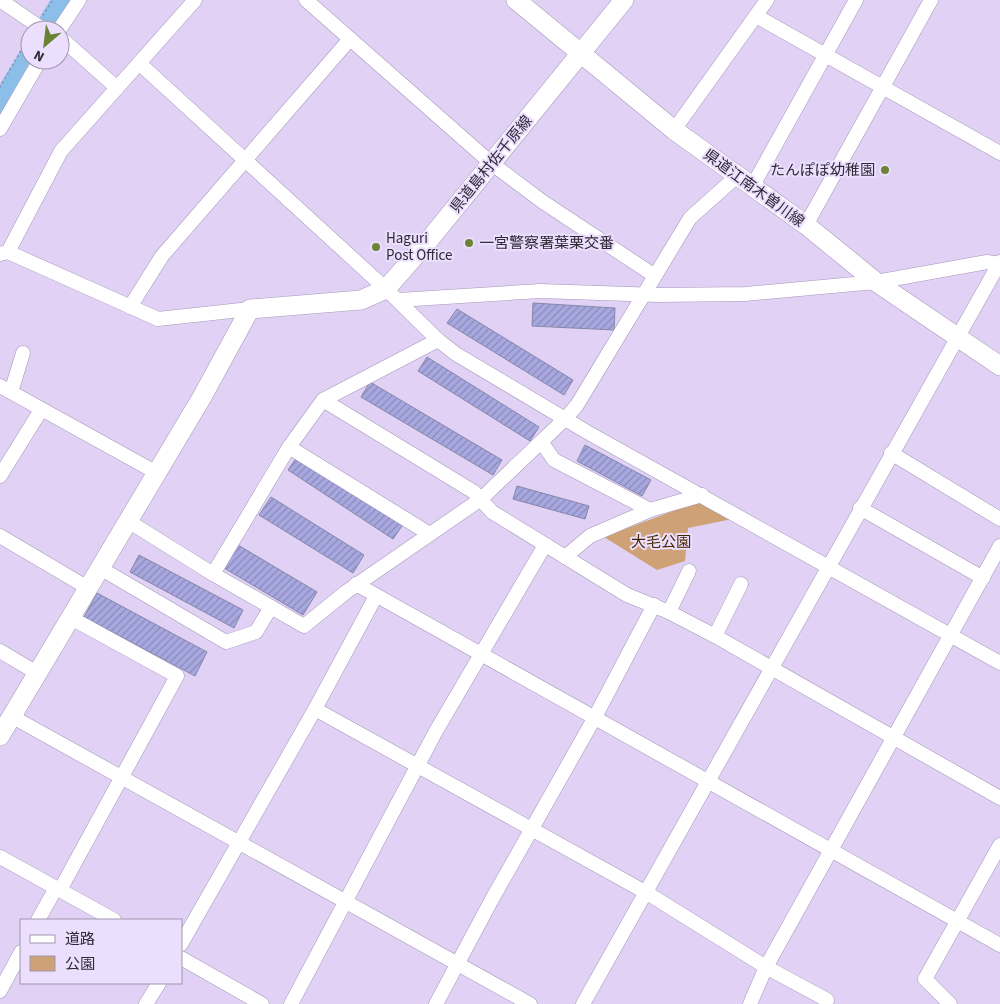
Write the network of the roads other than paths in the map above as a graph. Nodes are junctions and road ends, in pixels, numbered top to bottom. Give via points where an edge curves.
1 (0, 0) edge
2 (79, 0) edge
3 (195, 0) edge
4 (516, 0) edge
5 (624, 0) edge
6 (767, 0) edge
7 (856, 0) edge
8 (931, 0) edge
9 (308, 1) edge
10 (756, 16) junction
11 (25, 20) edge
12 (66, 20) edge
13 (350, 39) junction
14 (70, 46) edge
15 (580, 54) junction
16 (825, 54) junction
17 (139, 63) junction
18 (34, 70) edge
19 (882, 86) junction
20 (117, 88) junction
21 (0, 129) edge
22 (674, 130) junction
23 (1000, 153) edge
24 (246, 159) junction
25 (491, 163) junction
26 (745, 181) junction
27 (806, 225) junction
28 (4, 253) edge
29 (1000, 263) edge
30 (655, 276) junction
31 (876, 282) junction
32 (392, 294) junction
33 (643, 294) junction
34 (130, 307) junction
35 (250, 309) junction
36 (959, 336) junction
37 (438, 340) junction
38 (23, 353) dead end
39 (1000, 366) edge
40 (6, 389) edge
41 (324, 400) junction
42 (41, 410) junction
43 (566, 418) junction
44 (542, 443) junction
45 (289, 447) junction
46 (891, 453) junction
47 (157, 472) junction
48 (0, 476) edge
49 (702, 496) junction
50 (481, 499) junction
51 (860, 508) junction
52 (650, 510) junction
53 (1000, 519) edge
54 (128, 520) junction
55 (428, 533) junction
56 (0, 536) edge
57 (545, 545) junction
58 (1000, 546) edge
59 (565, 557) junction
60 (828, 566) junction
61 (100, 568) junction
62 (689, 571) dead end
63 (214, 574) junction
64 (983, 578) junction
65 (356, 584) junction
66 (741, 584) dead end
67 (88, 588) junction
68 (376, 596) junction
69 (654, 605) junction
70 (271, 607) junction
71 (668, 612) junction
72 (71, 618) junction
73 (951, 635) junction
74 (714, 636) junction
75 (0, 651) edge
76 (482, 654) junction
77 (1000, 663) edge
78 (771, 669) junction
79 (37, 673) junction
80 (315, 710) junction
81 (11, 716) junction
82 (595, 717) junction
83 (0, 736) edge
84 (894, 736) junction
85 (417, 767) junction
86 (122, 777) junction
87 (709, 782) junction
88 (1000, 798) edge
89 (532, 829) junction
90 (239, 841) junction
91 (1000, 845) edge
92 (832, 849) junction
93 (0, 857) edge
94 (58, 889) junction
95 (647, 893) junction
96 (346, 901) junction
97 (39, 919) edge
98 (112, 919) edge
99 (957, 922) junction
100 (182, 942) edge
101 (1000, 945) edge
102 (20, 954) edge
103 (182, 959) edge
104 (458, 964) junction
105 (766, 967) junction
106 (158, 984) edge
107 (0, 991) edge
108 (827, 1000) dead end
109 (146, 1004) edge
110 (262, 1004) edge
111 (291, 1004) edge
112 (436, 1004) edge
113 (530, 1004) edge
114 (583, 1004) edge
115 (750, 1004) edge
116 (950, 1004) edge

1 - 11 street
2 - 12 street
3 - 17 street
4 - 15 main road, 県道江南木曽川線
5 - 15 main road, 県道島村佐千原線
6 - 10 street
7 - 16 street
8 - 19 street
9 - 13 street
10 - 16 street
10 - 22 street
13 - 24 street
13 - 25 street
14 - 20 street
15 - 22 main road, 県道江南木曽川線
15 - 25 main road, 県道島村佐千原線
16 - 19 street
16 - 26 street
17 - 20 street
17 - 24 street
18 - 21 street
19 - 23 street
19 - 27 street
20 - 28 street via 61,150
22 - 26 main road, 県道江南木曽川線
24 - 32 street
24 - 34 street via 162,256
25 - 30 street via 543,202
25 - 32 main road, 県道島村佐千原線 via 417,255
26 - 27 main road, 県道江南木曽川線
26 - 30 street via 690,218
27 - 31 main road, 県道江南木曽川線
28 - 34 street
29 - 31 street via 987,262
29 - 36 street
30 - 33 street
31 - 33 street via 746,294
31 - 36 main road, 県道江南木曽川線
32 - 33 street via 540,291
32 - 35 main road, 県道島村佐千原線 via 361,300
32 - 37 street
33 - 43 street
34 - 35 street via 158,319
35 - 47 main road
36 - 39 main road, 県道江南木曽川線
36 - 46 street
37 - 41 street
37 - 43 street via 456,354
38 - 40 street
40 - 42 street
41 - 45 street
41 - 50 street
42 - 47 street
42 - 48 street
43 - 44 street
43 - 49 street
44 - 50 street
44 - 52 street via 554,460
45 - 55 street
45 - 63 street
46 - 51 street
46 - 53 street
47 - 54 main road
49 - 52 street
49 - 60 street
50 - 55 street
50 - 57 street via 492,512
51 - 60 street
51 - 64 street
52 - 59 street via 590,536
54 - 61 main road
54 - 63 street
55 - 65 street
56 - 67 street
57 - 59 street
57 - 76 street
58 - 64 street
59 - 69 street via 626,595
60 - 73 street
60 - 78 street
61 - 67 main road
61 - 70 street via 226,642 256,632
62 - 71 street
63 - 70 street
64 - 73 street
65 - 68 street
65 - 70 street via 304,626
66 - 74 street
67 - 72 main road
68 - 76 street
68 - 80 street
69 - 71 street
69 - 82 street
71 - 74 street
72 - 79 main road
72 - 86 street via 177,676
73 - 77 street
73 - 84 street
74 - 78 street
75 - 79 street
76 - 82 street
76 - 85 street
78 - 84 street
78 - 87 street
79 - 81 main road
80 - 85 street
80 - 90 street
81 - 83 main road
81 - 86 street
82 - 87 street
82 - 89 street
84 - 88 street
84 - 92 street
85 - 89 street
85 - 96 street
86 - 90 street
86 - 94 street
87 - 92 street
87 - 95 street
89 - 95 street
89 - 104 street
90 - 96 street
90 - 100 street
91 - 99 street
92 - 99 street
92 - 105 street
93 - 94 street
94 - 97 street
94 - 98 street
95 - 105 street
95 - 114 street
96 - 104 street
96 - 111 street
99 - 101 street
99 - 116 street via 925,979
102 - 107 street
103 - 110 street
104 - 112 street
104 - 113 street
105 - 108 street
105 - 115 street
106 - 109 street

